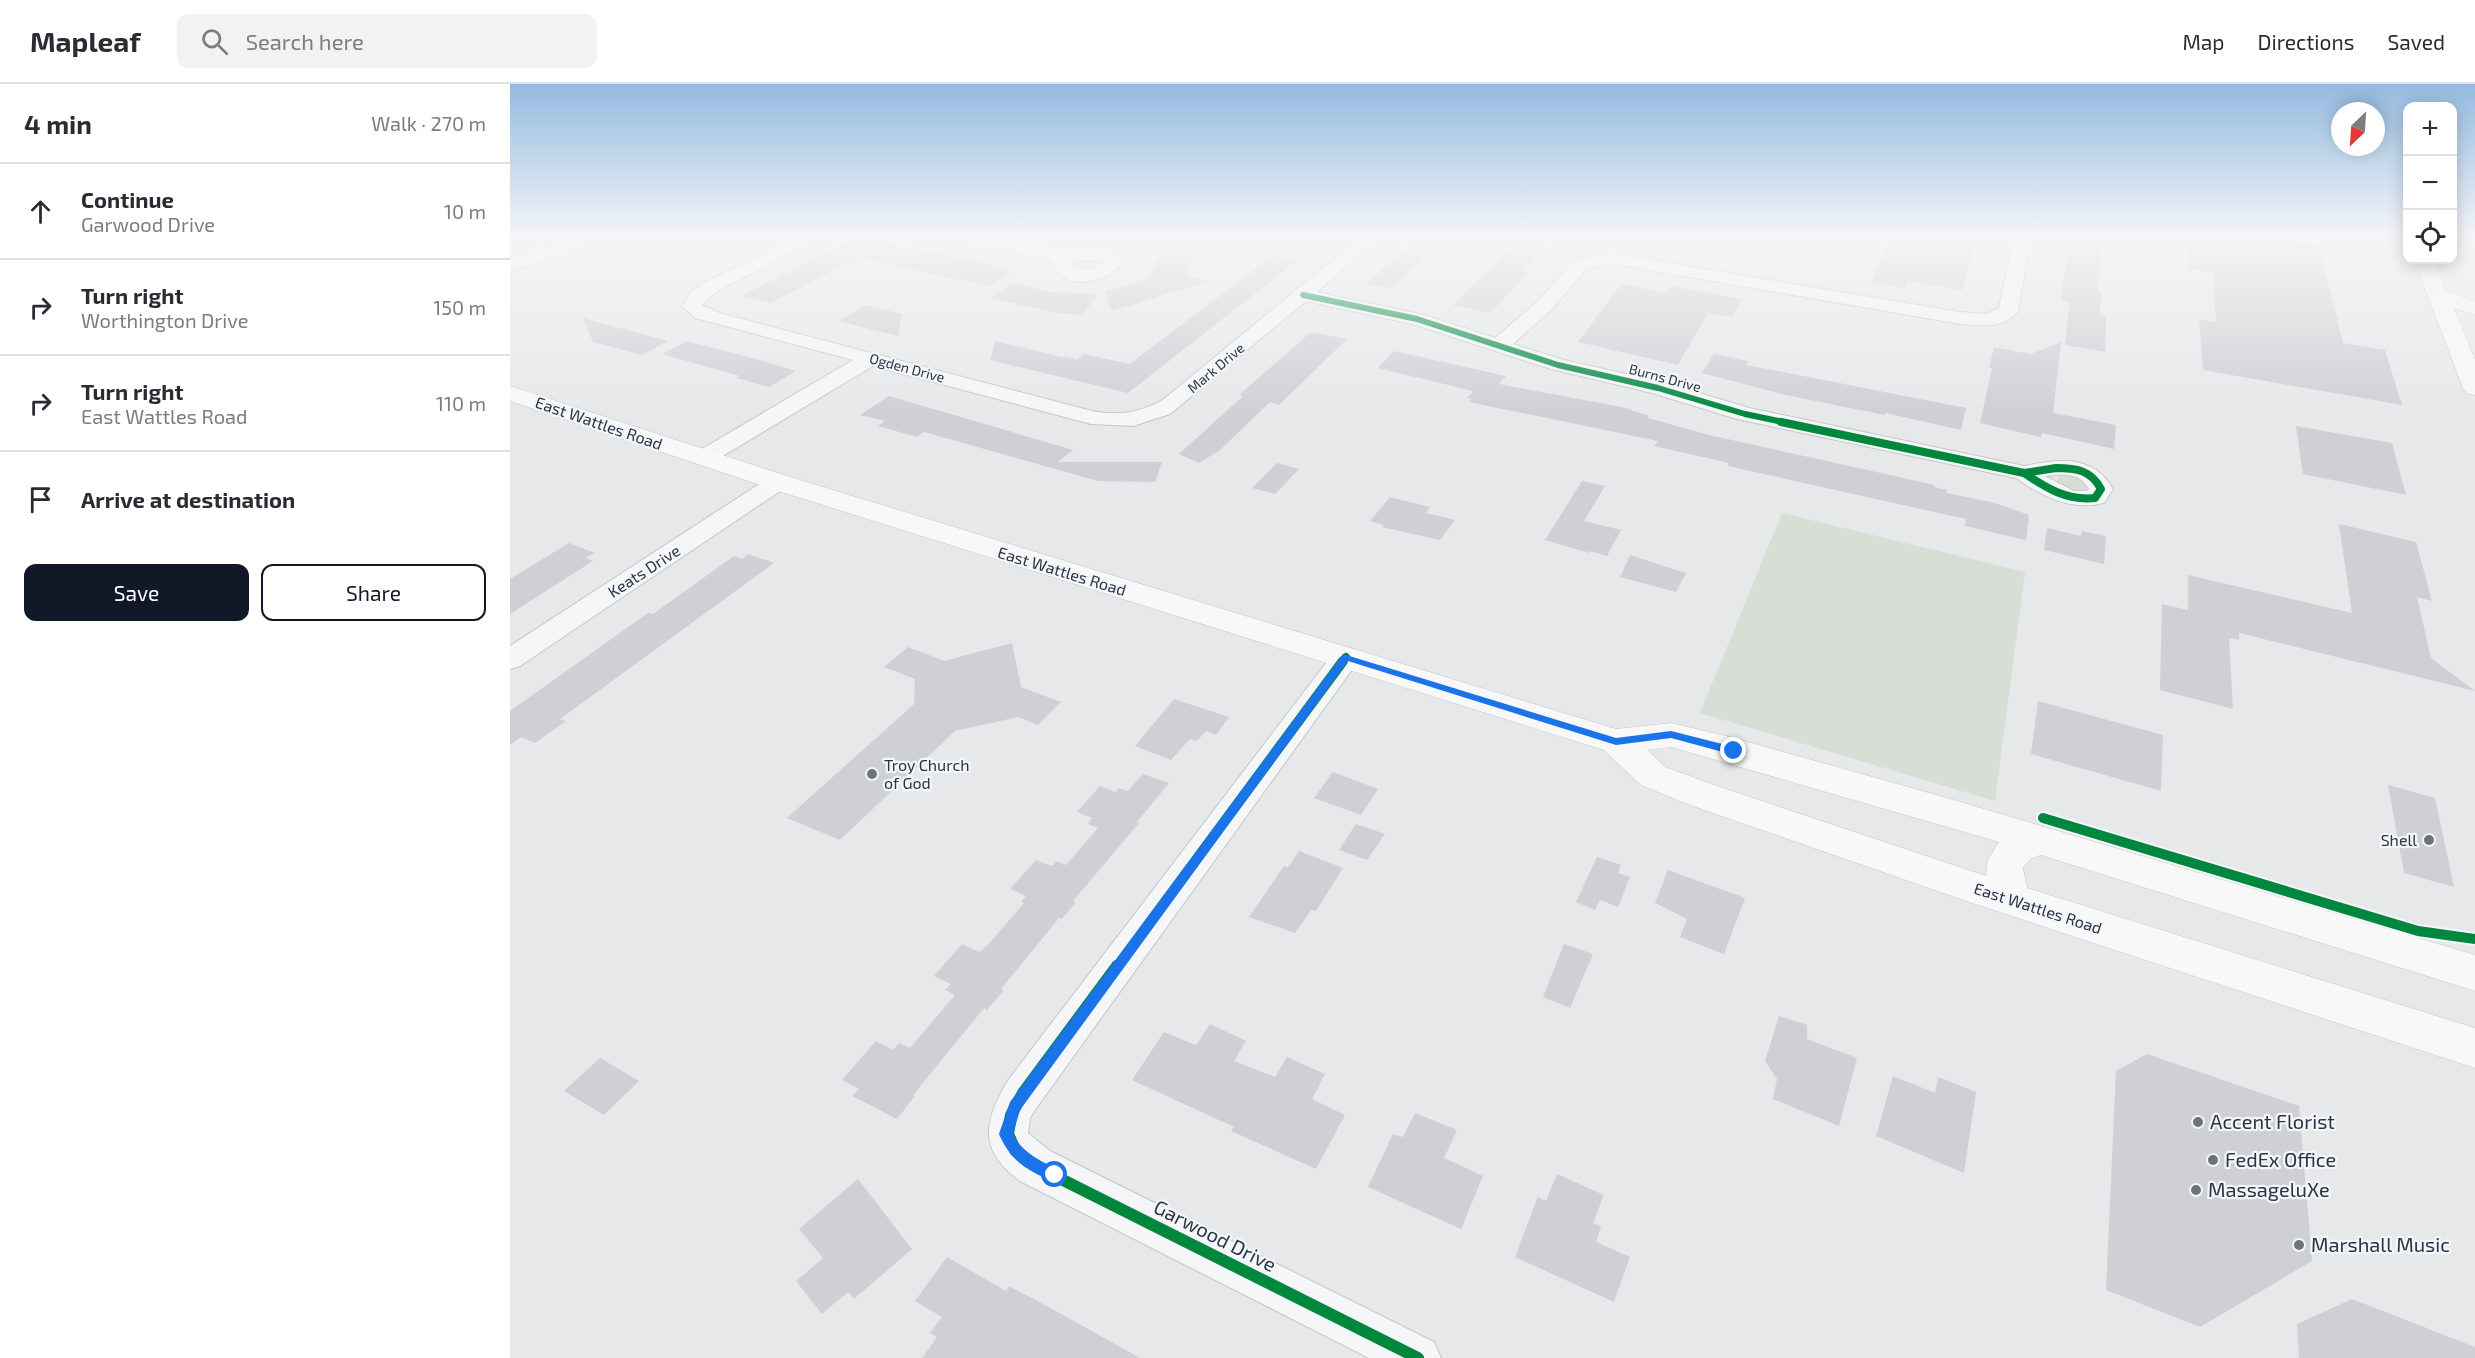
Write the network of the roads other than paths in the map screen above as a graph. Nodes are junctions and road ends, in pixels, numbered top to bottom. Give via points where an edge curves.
1 (700, 295) edge
2 (1303, 295) edge
3 (1305, 295) edge
4 (1553, 295) edge
5 (1828, 295) edge
6 (2011, 295) edge
7 (2438, 295) edge
8 (2441, 295) edge
9 (2475, 309) edge
10 (1498, 346) junction
11 (870, 358) junction
12 (2475, 388) edge
13 (510, 393) edge
14 (1135, 420) joint
15 (703, 458) junction
16 (2024, 474) dead end
17 (778, 482) junction
18 (1346, 657) junction
19 (510, 659) edge
20 (1616, 741) junction
21 (1734, 751) junction
22 (1702, 795) junction
23 (2040, 841) junction
24 (2012, 900) junction
25 (2475, 973) edge
26 (2475, 1048) edge
27 (1418, 1358) edge

1 - 11 street, Ogden Drive via 692,306 702,314
2 - 14 street, Mark Drive via 1172,404
3 - 10 street, Burns Drive via 1417,319
4 - 10 street
5 - 6 street via 1960,318 1996,319 2008,311
7 - 12 main road
8 - 9 main road
10 - 16 street, Burns Drive via 1762,418
11 - 14 street, Ogden Drive via 1101,419
11 - 15 street
13 - 15 main road, East Wattles Road
15 - 17 main road, East Wattles Road
17 - 18 main road, East Wattles Road
17 - 19 street, Keats Drive
18 - 20 main road, East Wattles Road
18 - 27 street, Garwood Drive via 1023,1093 1009,1118 1006,1134 1016,1153 1035,1166
20 - 21 main road, East Wattles Road via 1671,735
20 - 22 main road, East Wattles Road via 1653,776
21 - 22 main road via 1720,756 1705,771
21 - 23 main road, East Wattles Road
22 - 24 main road, East Wattles Road
23 - 24 main road via 2023,844 2005,862
23 - 25 main road, East Wattles Road
24 - 26 main road, East Wattles Road

